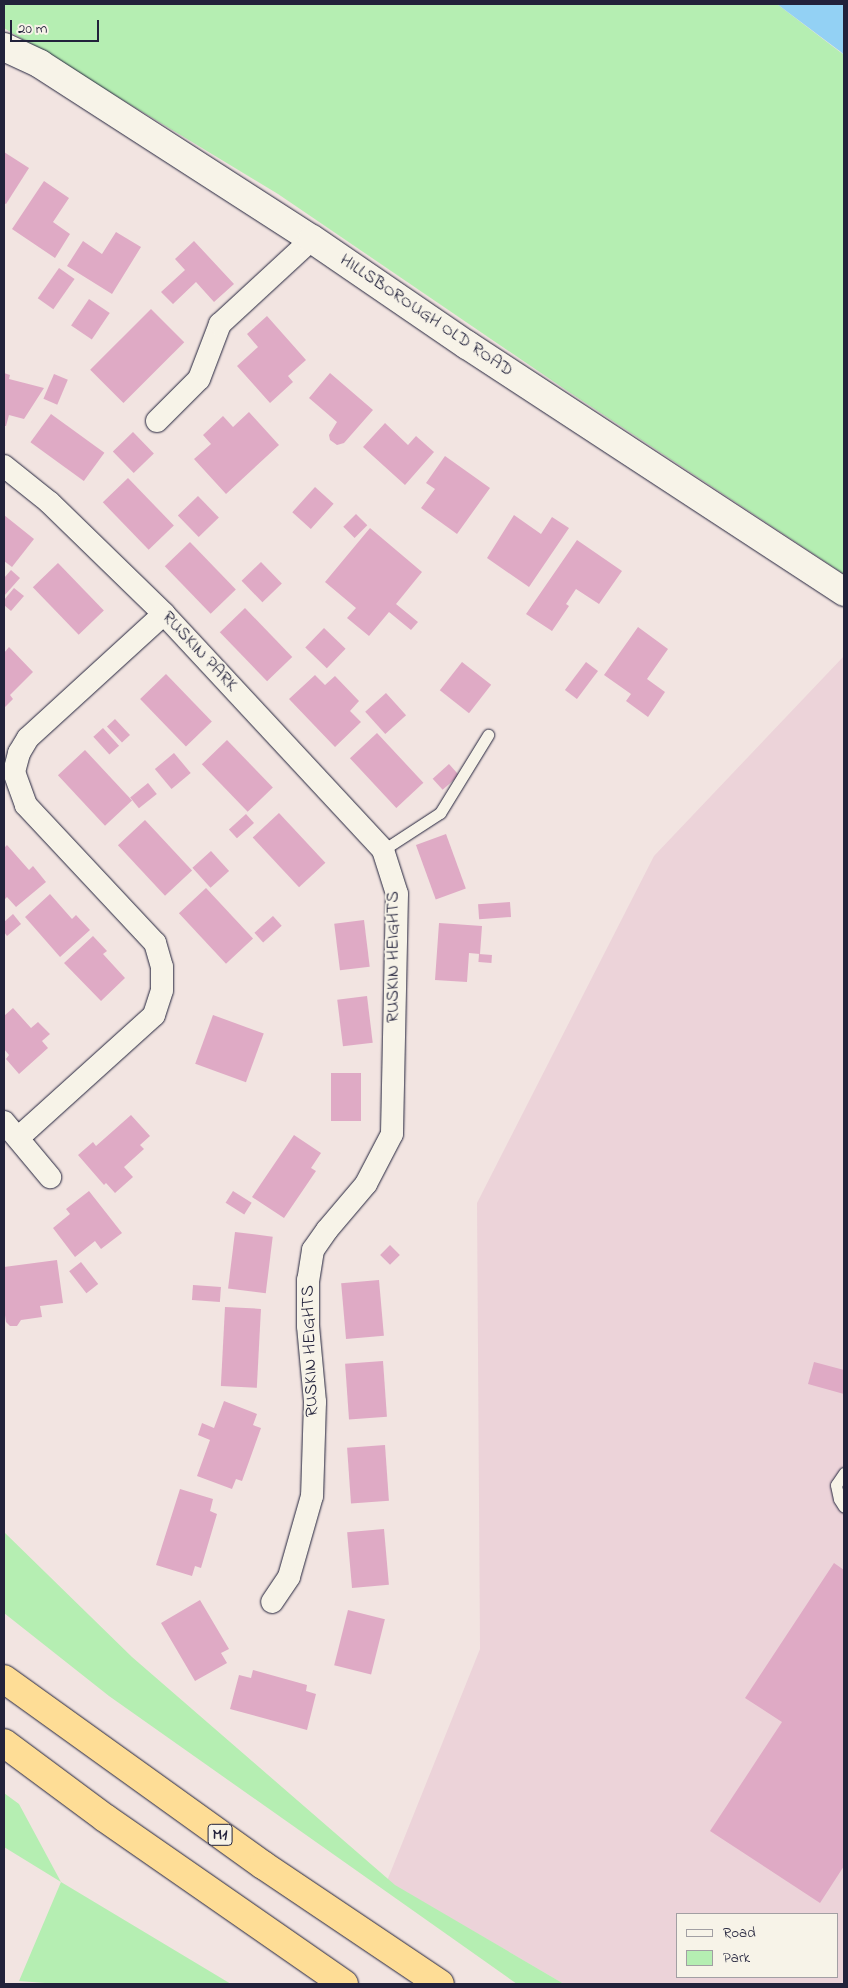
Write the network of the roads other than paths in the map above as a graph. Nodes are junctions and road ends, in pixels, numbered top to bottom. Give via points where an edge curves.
1 (4, 47) edge
2 (312, 239) junction
3 (157, 421) dead end
4 (4, 466) edge
5 (844, 592) edge
6 (164, 614) junction
7 (488, 735) dead end
8 (383, 850) junction
9 (11, 1130) edge
10 (50, 1177) dead end
11 (844, 1473) edge
12 (844, 1507) edge
13 (272, 1602) dead end
14 (4, 1679) edge
15 (4, 1743) edge
16 (344, 1984) edge
17 (440, 1984) edge

1 - 2 street, HILLSBOROUGH OLD ROAD via 40,64
2 - 3 street via 220,324 199,379
2 - 5 street, HILLSBOROUGH OLD ROAD via 467,345
4 - 6 street, RUSKIN PARK via 49,502
6 - 8 street, RUSKIN PARK
6 - 9 street via 28,738 19,753 14,772 26,805 155,943 162,967 162,990 154,1015
7 - 8 lane via 440,813
8 - 13 street, RUSKIN HEIGHTS via 397,894 392,1134 366,1184 313,1250 308,1280 308,1326 315,1402 312,1496 288,1577
9 - 10 street
11 - 12 lane via 836,1485
14 - 17 highway, M1 via 263,1865
15 - 16 highway via 105,1818

